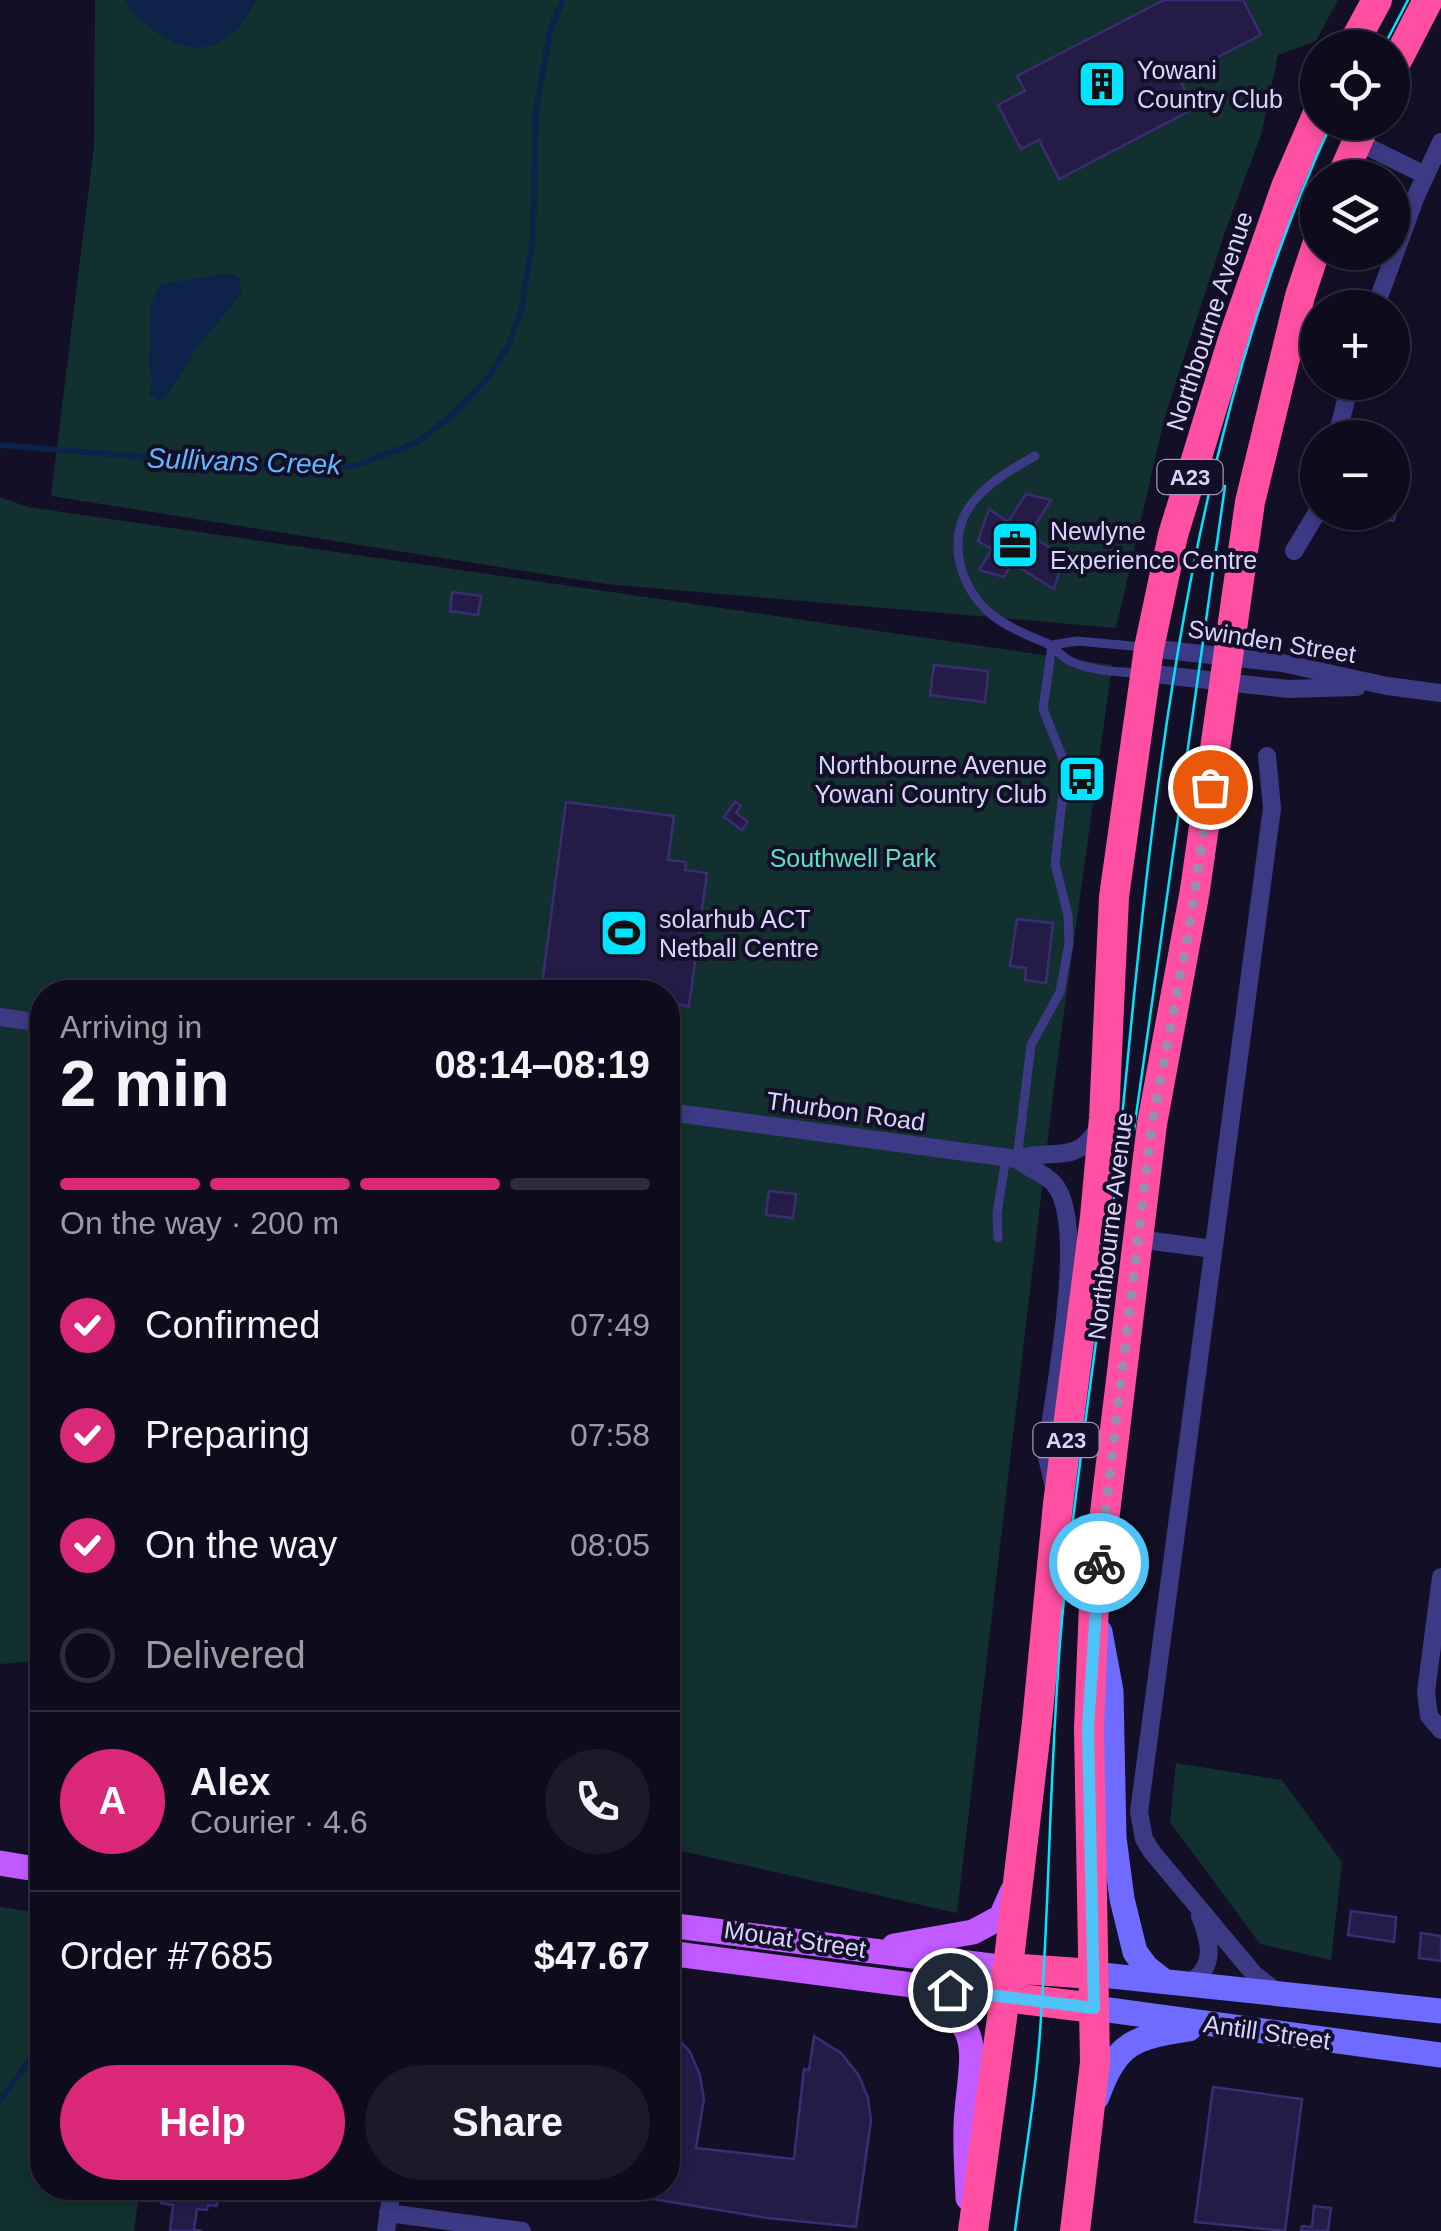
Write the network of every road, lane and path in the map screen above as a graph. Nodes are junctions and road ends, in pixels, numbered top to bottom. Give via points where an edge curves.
1 (1377, 0) edge
2 (1428, 0) edge
3 (1361, 30) edge
4 (1410, 35) edge
5 (1306, 140) edge
6 (1373, 140) edge
7 (1441, 142) edge
8 (1425, 175) junction
9 (1309, 270) edge
10 (1382, 290) edge
11 (1035, 456) dead end
12 (1307, 530) edge
13 (1294, 552) dead end
14 (1052, 645) junction
15 (1147, 661) junction
16 (1225, 669) junction
17 (1441, 693) edge
18 (1267, 756) dead end
19 (0, 1017) edge
20 (30, 1021) edge
21 (680, 1114) edge
22 (1104, 1118) junction
23 (1011, 1158) junction
24 (998, 1238) dead end
25 (1138, 1239) junction
26 (1213, 1250) junction
27 (1058, 1504) junction
28 (1441, 1576) edge
29 (1094, 1604) junction
30 (1441, 1730) edge
31 (0, 1863) edge
32 (30, 1868) edge
33 (1017, 1876) junction
34 (1195, 1906) junction
35 (680, 1927) edge
36 (859, 1952) junction
37 (680, 1955) edge
38 (1094, 1974) junction
39 (1176, 1982) junction
40 (1005, 1983) junction
41 (920, 1986) junction
42 (1278, 1992) junction
43 (1094, 2008) junction
44 (1430, 2009) edge
45 (1218, 2025) junction
46 (1441, 2026) edge
47 (1439, 2056) edge
48 (1090, 2115) junction
49 (387, 2222) edge
50 (522, 2231) edge
51 (971, 2231) edge
52 (1075, 2231) edge

1 - 3 highway
2 - 4 highway
5 - 15 highway, Northbourne Avenue / A23 via 1228,354 1173,535
6 - 8 street
7 - 8 street
8 - 10 street
9 - 16 highway, Northbourne Avenue / A23 via 1250,502
11 - 14 lane via 969,507 957,553 982,606
12 - 13 street
14 - 15 lane via 1077,641
14 - 15 lane via 1080,664
14 - 23 lane via 1043,709 1066,766 1055,864 1069,943 1060,992 1030,1045
15 - 16 street, Swinden Street
15 - 16 street, Swinden Street
15 - 22 highway, Northbourne Avenue / A23 via 1114,896
16 - 17 street, Swinden Street via 1288,689 1387,686
16 - 25 highway, Northbourne Avenue / A23
18 - 26 street via 1272,808
19 - 20 street
21 - 23 street, Thurbon Road
22 - 23 street, Thurbon Road via 1081,1149
22 - 27 highway, Northbourne Avenue / A23
23 - 24 lane
23 - 27 street, Northbourne Avenue via 1052,1182 1065,1210 1071,1254 1046,1453
25 - 26 street
25 - 29 highway, Northbourne Avenue / A23
26 - 34 street via 1140,1796 1144,1838
27 - 33 highway, Northbourne Avenue / A23
28 - 30 street via 1426,1692 1429,1716
29 - 38 highway, Northbourne Avenue / A23 via 1088,1728
29 - 39 main road via 1110,1692 1122,1899 1135,1952 1146,1968
31 - 32 main road
33 - 36 main road via 994,1922 973,1932
33 - 40 highway, Northbourne Avenue / A23
34 - 39 street via 1211,1952 1202,1973
34 - 42 street
35 - 36 main road, Mouat Street
36 - 40 main road, Mouat Street
37 - 41 main road, Mouat Street
38 - 39 main road, Antill Street
38 - 40 highway, Mouat Street
38 - 43 highway, Northbourne Avenue / A23
39 - 42 main road, Antill Street
40 - 41 main road, Mouat Street
40 - 43 highway, Mouat Street
40 - 51 highway, Northbourne Avenue / A23
41 - 51 main road via 952,2010 972,2043 966,2126
42 - 44 main road, Antill Street
43 - 45 main road, Antill Street
43 - 48 highway, Northbourne Avenue / A23
44 - 46 main road
45 - 47 main road, Antill Street
45 - 48 main road via 1146,2035 1130,2044 1110,2068
48 - 52 highway, Northbourne Avenue / A23
49 - 50 street

